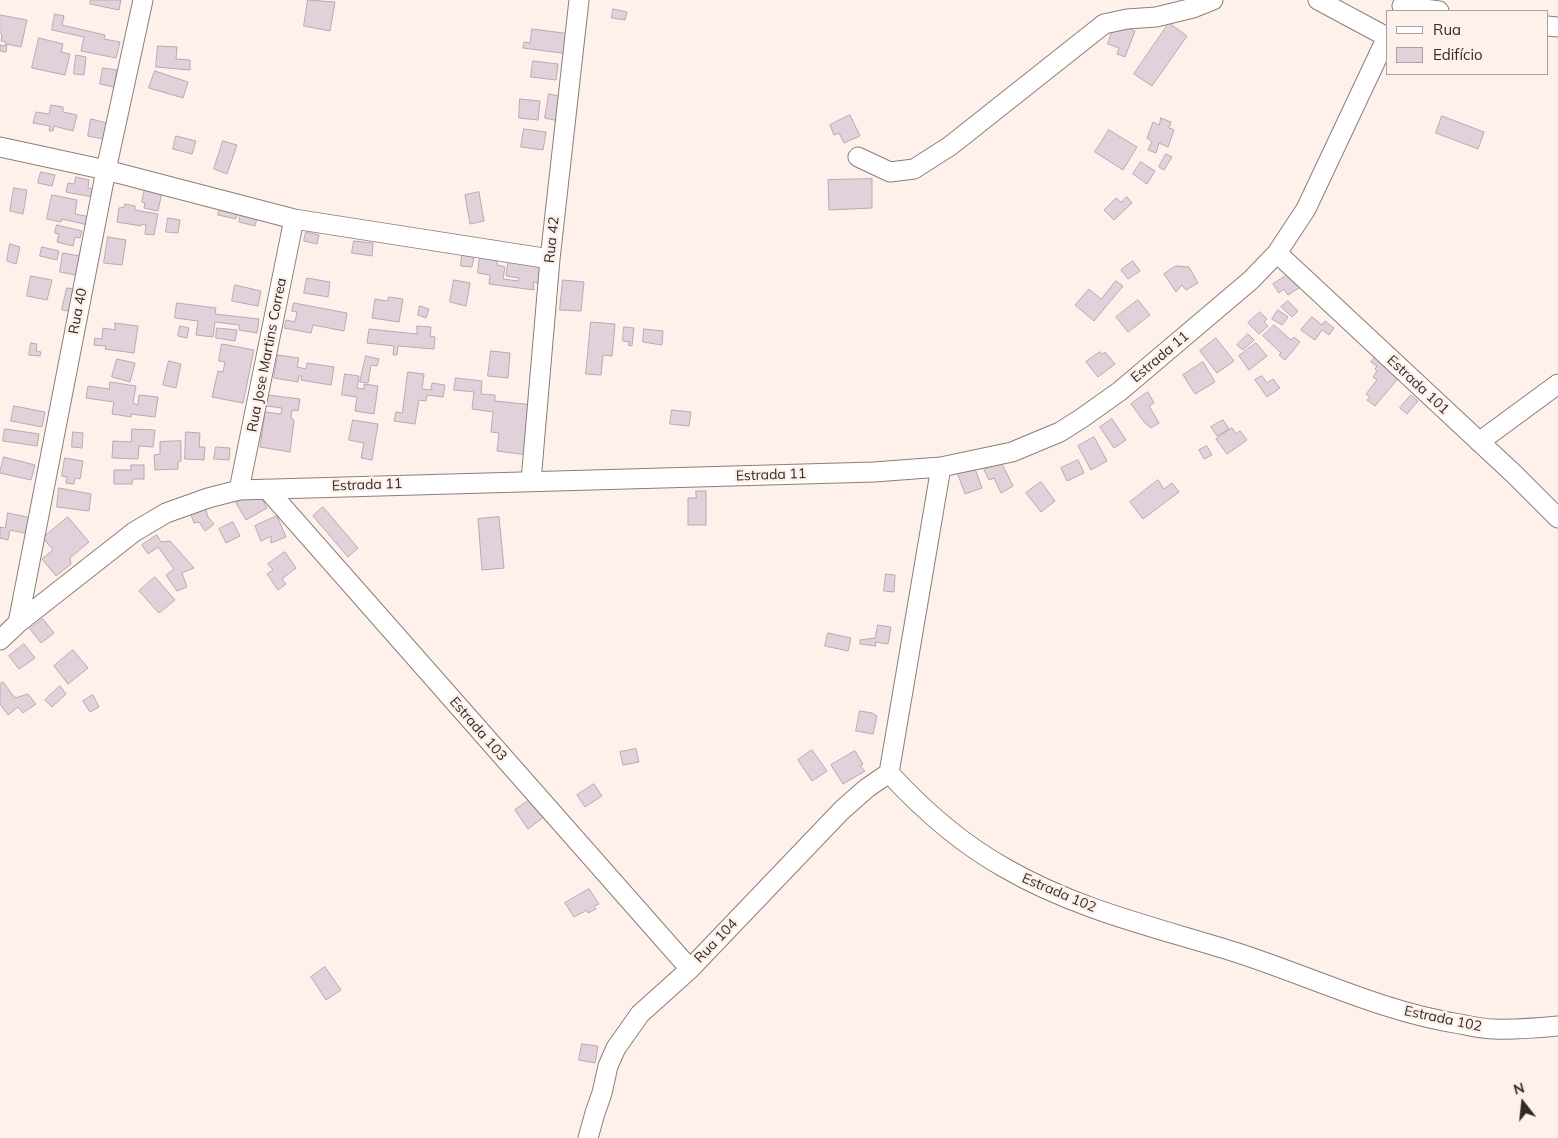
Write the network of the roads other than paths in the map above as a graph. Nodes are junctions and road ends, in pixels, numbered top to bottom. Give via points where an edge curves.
1 (143, 0) edge
2 (579, 0) edge
3 (1213, 0) edge
4 (1318, 0) edge
5 (1402, 6) edge
6 (1432, 10) edge
7 (1386, 36) edge
8 (1386, 39) edge
9 (0, 147) edge
10 (858, 157) dead end
11 (106, 170) junction
12 (294, 219) junction
13 (1277, 253) junction
14 (550, 259) junction
15 (1558, 384) edge
16 (1479, 442) junction
17 (941, 467) junction
18 (530, 481) junction
19 (267, 489) junction
20 (240, 490) junction
21 (1558, 518) edge
22 (18, 623) junction
23 (0, 640) edge
24 (889, 773) junction
25 (690, 969) junction
26 (1558, 1026) edge
27 (588, 1138) edge

1 - 11 street, Rua 40
2 - 14 street, Rua 42
3 - 10 street via 1156,17 1127,18 1104,24 950,146 914,169 890,172
4 - 7 street
5 - 6 street
8 - 13 street, Estrada 11 via 1306,209
9 - 11 street
11 - 12 street
11 - 22 street, Rua 40
12 - 14 street
12 - 20 street, Rua Jose Martins Correa
13 - 16 street, Estrada 101
13 - 17 street, Estrada 11 via 1251,280 1128,384 1082,418 1060,432 1012,452
14 - 18 street, Rua 42
15 - 16 street
16 - 21 street, Estrada 101
17 - 18 street, Estrada 11
17 - 24 street
18 - 19 street, Estrada 11
19 - 20 street, Estrada 11
19 - 25 street, Estrada 103
20 - 22 street, Estrada 11 via 166,514 134,532
22 - 23 street, Estrada 11
24 - 25 street, Rua 104 via 842,810
24 - 26 street, Estrada 102 via 956,837 1005,869 1116,917 1240,954 1430,1019 1493,1029
25 - 27 street, Rua 104 via 640,1014 616,1048

